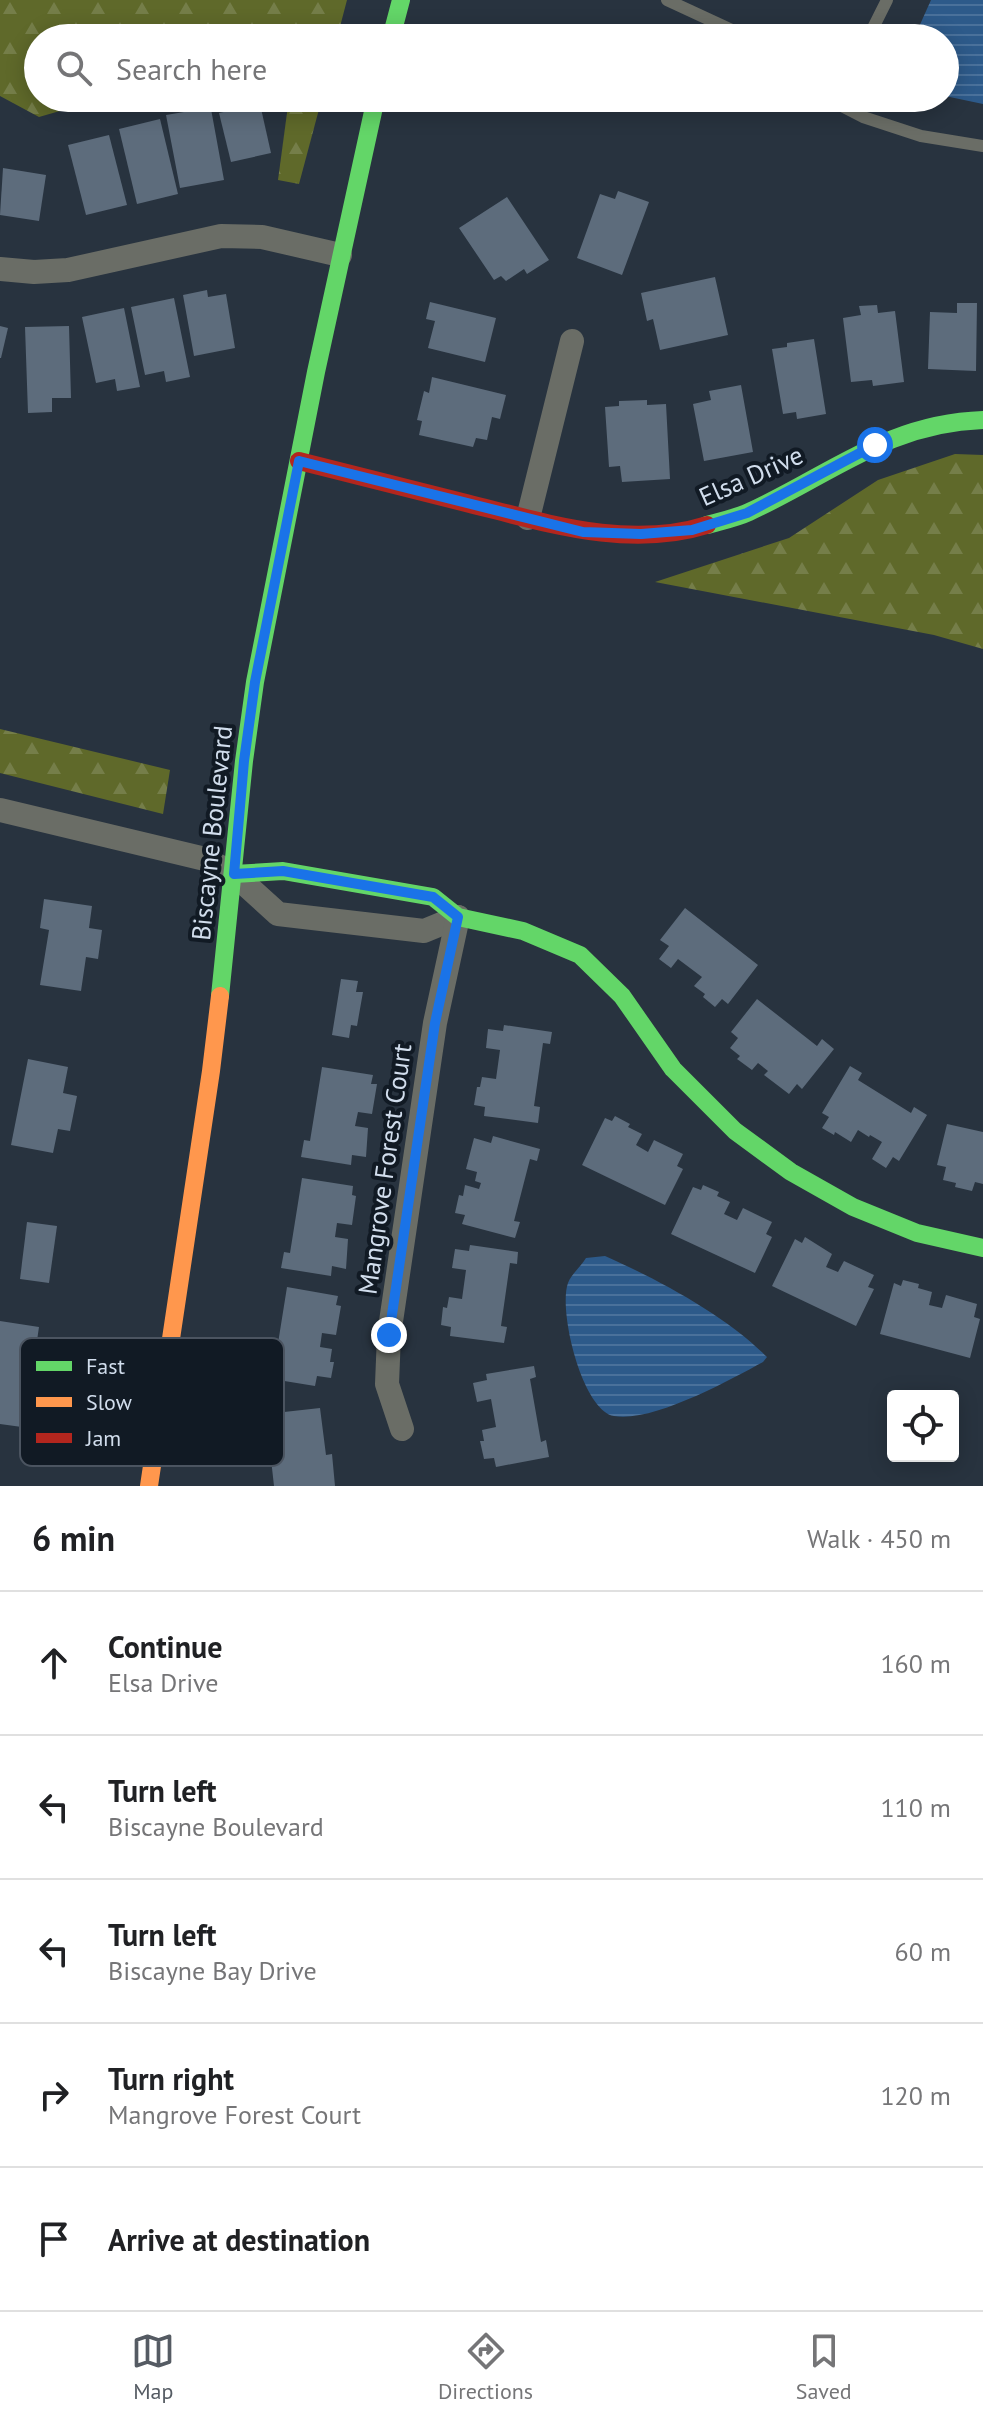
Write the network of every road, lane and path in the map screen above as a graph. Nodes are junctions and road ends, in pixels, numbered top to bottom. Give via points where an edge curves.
1 (401, 0) edge
2 (667, 0) edge
3 (887, 0) edge
4 (395, 24) edge
5 (719, 24) edge
6 (875, 24) edge
7 (373, 112) edge
8 (853, 112) edge
9 (983, 146) edge
10 (340, 255) junction
11 (0, 269) edge
12 (572, 341) dead end
13 (983, 420) edge
14 (299, 461) junction
15 (528, 518) junction
16 (0, 810) edge
17 (234, 874) junction
18 (458, 917) junction
19 (983, 1248) edge
20 (171, 1338) edge
21 (402, 1429) dead end
22 (152, 1466) edge
23 (149, 1486) edge

1 - 4 street
2 - 5 lane
3 - 6 lane
7 - 10 street, Biscayne Boulevard
8 - 9 lane via 921,136
10 - 11 street via 262,237 221,236 68,270
10 - 14 street, Biscayne Boulevard
12 - 15 street
13 - 15 street, Elsa Drive via 953,421 899,435 747,513 692,530 583,532
14 - 15 street, Elsa Drive
14 - 17 street, Biscayne Boulevard via 250,724
16 - 17 street via 205,859
17 - 18 street via 283,871 433,897
17 - 18 street via 278,914 424,931
17 - 20 street, Biscayne Boulevard
18 - 19 street via 523,931 580,955 622,996 673,1069 735,1131 791,1172 853,1207 917,1233
18 - 21 street, Mangrove Forest Court via 435,1023 389,1335 387,1384
22 - 23 street, Biscayne Boulevard

